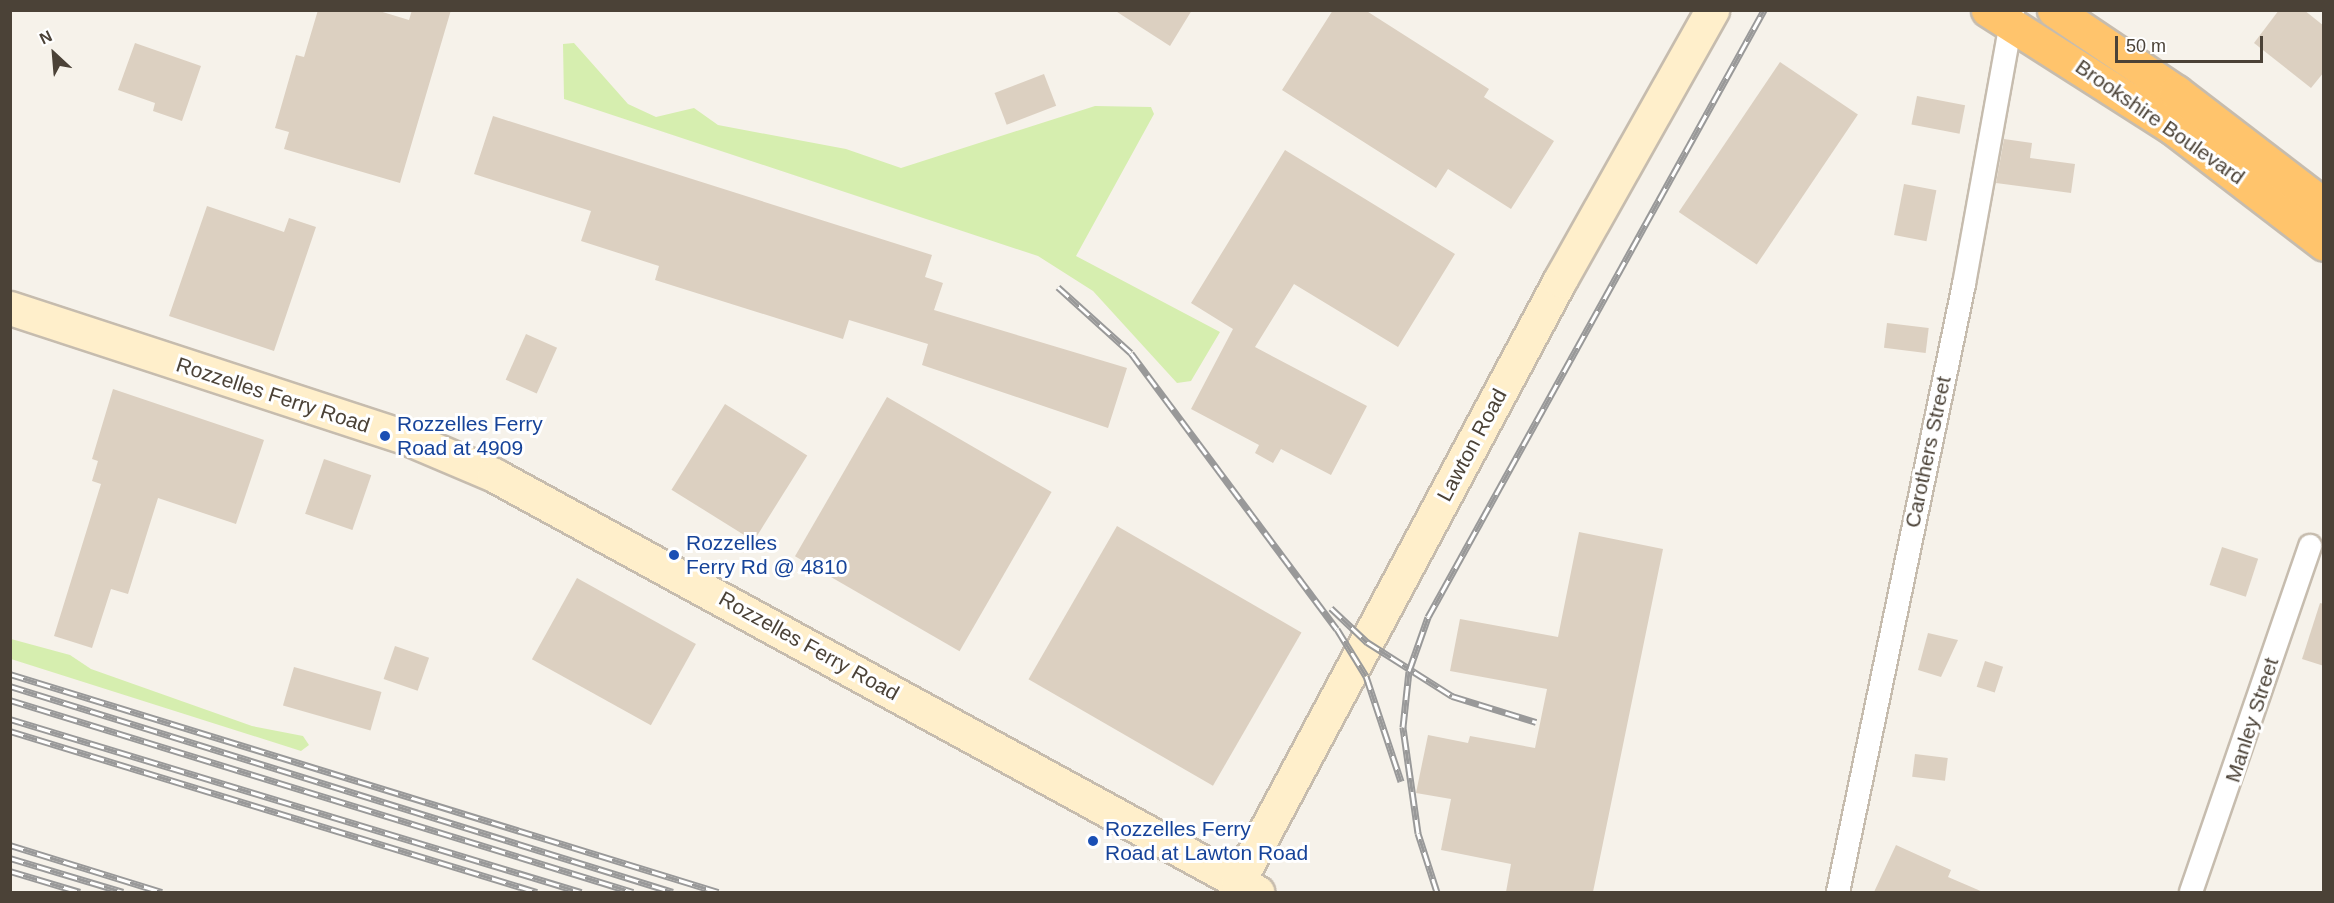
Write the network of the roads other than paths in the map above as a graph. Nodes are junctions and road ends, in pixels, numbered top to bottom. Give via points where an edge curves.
1 (1712, 10) edge
2 (2054, 10) edge
3 (2004, 15) edge
4 (2324, 205) edge
5 (2324, 244) edge
6 (10, 308) edge
7 (2310, 546) dead end
8 (1247, 887) edge
9 (1838, 892) edge
10 (2191, 892) edge

1 - 8 street, Lawton Road via 1560,280
2 - 4 highway, Brookshire Boulevard via 2176,92
3 - 5 highway, Brookshire Boulevard via 2173,128
3 - 9 street, Carothers Street via 1964,284
6 - 8 street, Rozzelles Ferry Road via 407,438 494,475
7 - 10 street, Manley Street

